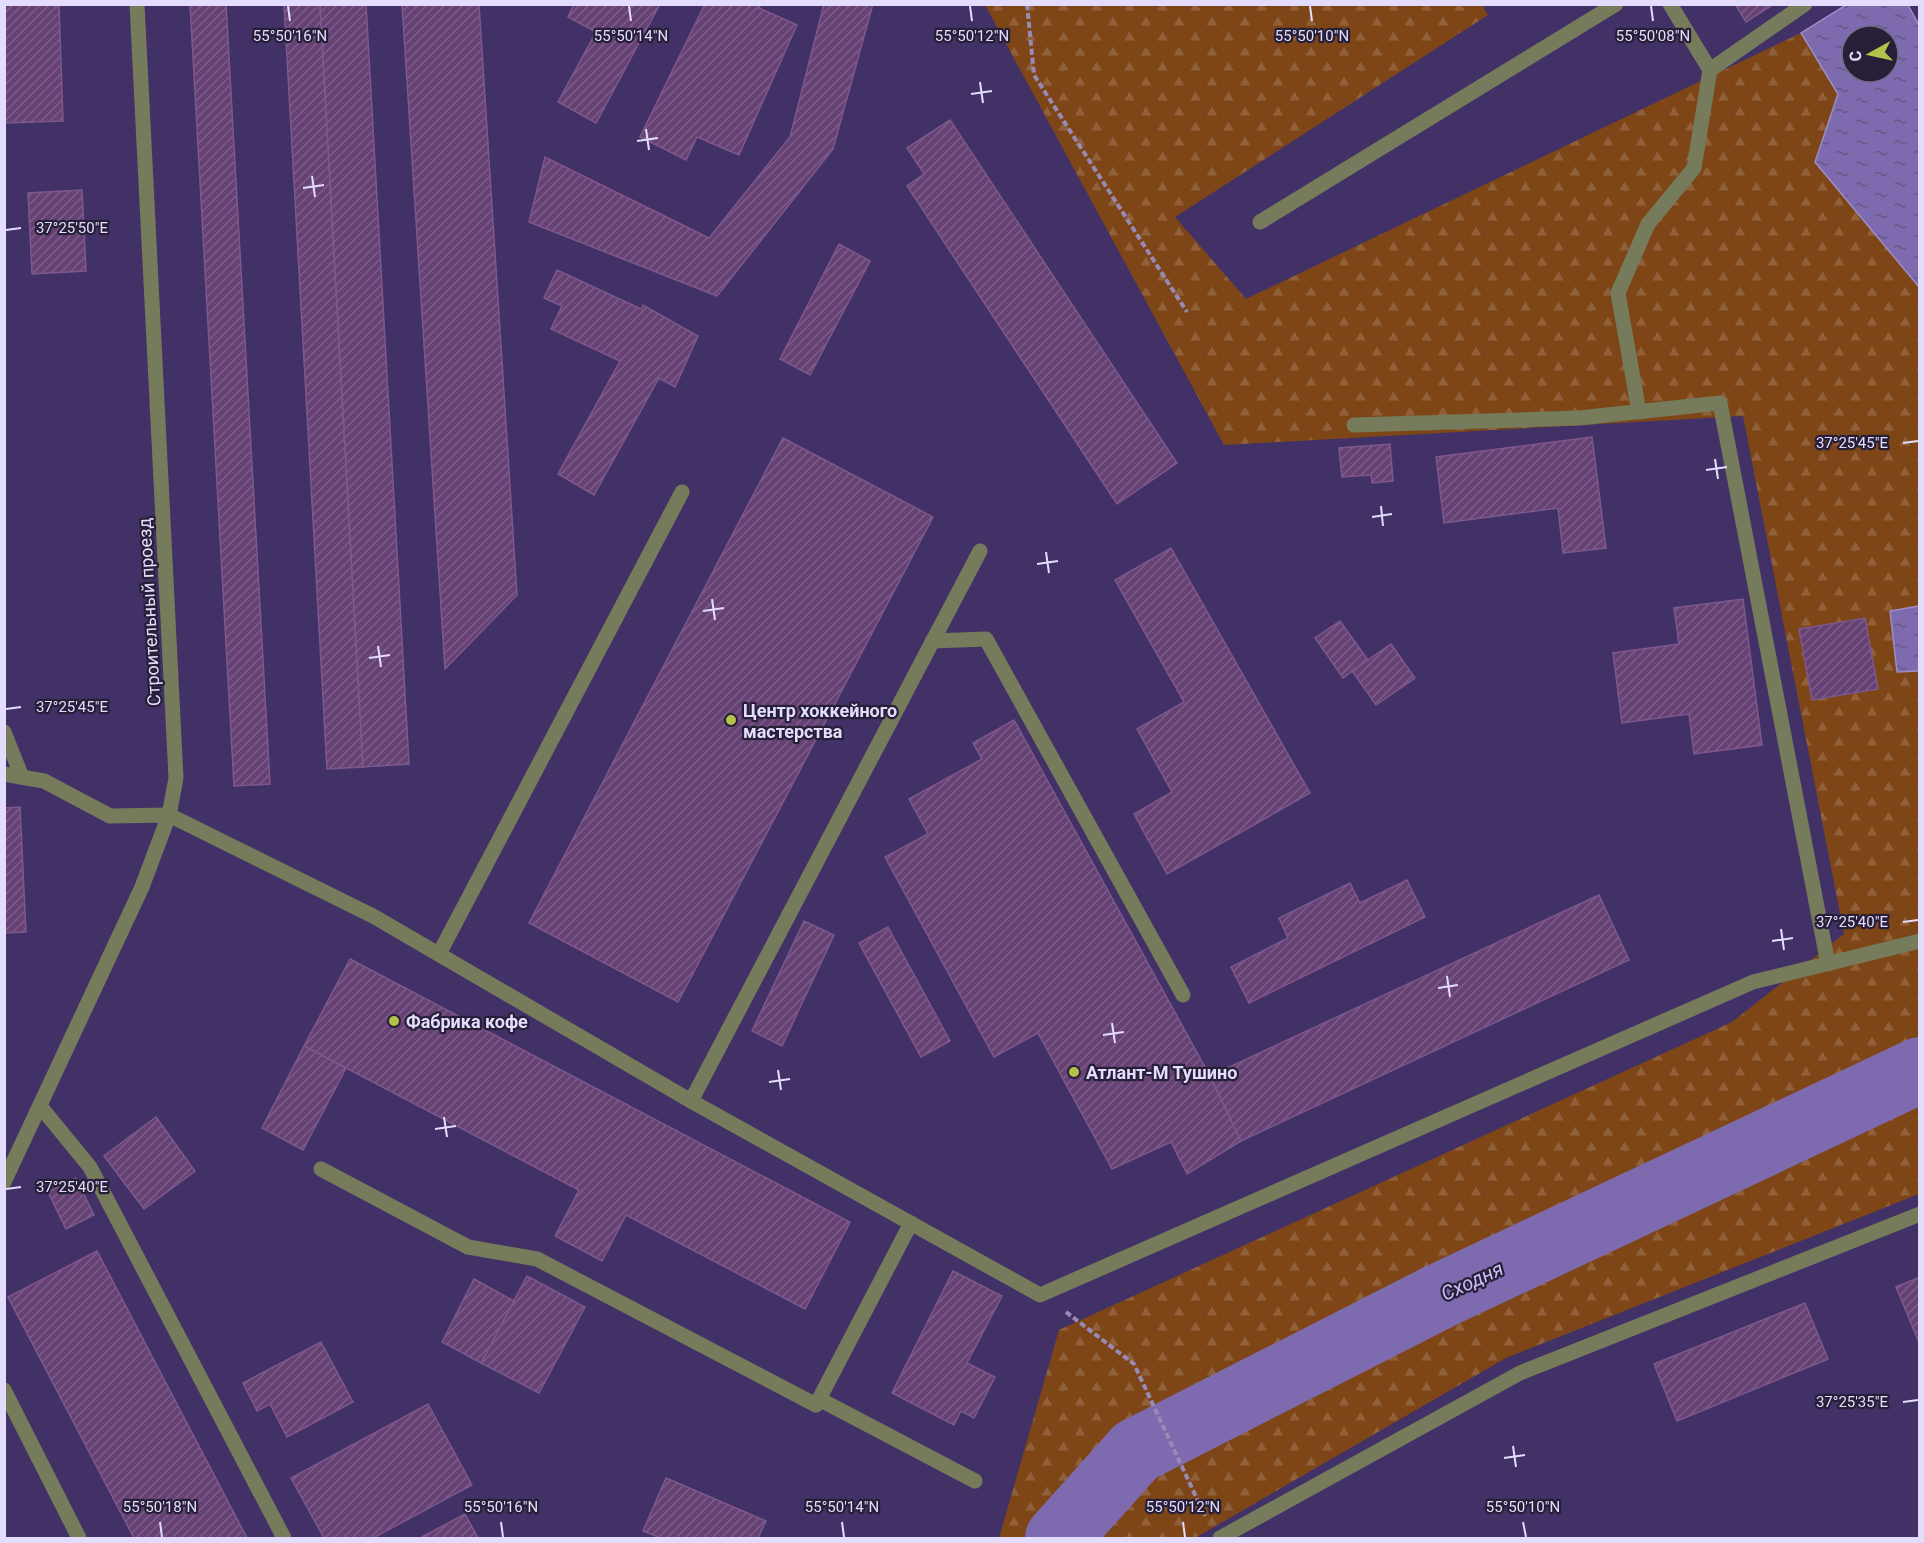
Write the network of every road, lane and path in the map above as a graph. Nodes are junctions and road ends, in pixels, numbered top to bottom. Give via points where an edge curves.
1 (137, 4) edge
2 (1027, 4) edge
3 (1616, 4) edge
4 (1670, 4) edge
5 (1805, 4) edge
6 (1710, 70) junction
7 (1260, 222) dead end
8 (1186, 312) dead end
9 (1639, 412) junction
10 (1354, 425) dead end
11 (682, 492) dead end
12 (980, 551) dead end
13 (932, 641) junction
14 (4, 732) edge
15 (4, 774) edge
16 (22, 777) junction
17 (169, 815) junction
18 (1920, 942) edge
19 (439, 954) junction
20 (1828, 964) junction
21 (1182, 995) dead end
22 (691, 1101) junction
23 (40, 1106) junction
24 (321, 1169) dead end
25 (4, 1182) edge
26 (1920, 1214) edge
27 (911, 1223) junction
28 (1096, 1333) dead end
29 (4, 1390) edge
30 (819, 1399) junction
31 (975, 1481) dead end
32 (1200, 1507) dead end
33 (79, 1539) edge
34 (284, 1539) edge
35 (1220, 1539) edge

1 - 17 street, Строительный проезд via 175,739 176,778
2 - 8 path via 1034,75
3 - 7 street
4 - 6 street
5 - 6 street
6 - 9 street via 1694,168 1648,224 1618,293
9 - 10 street via 1579,418
9 - 20 street via 1720,403
11 - 19 street
12 - 13 street
13 - 21 street via 986,639
13 - 22 street
14 - 16 street
15 - 16 street
16 - 17 street via 44,781 110,816
17 - 19 street via 373,916
17 - 23 street, Строительный проезд via 142,887
18 - 20 street
19 - 22 street
20 - 27 street via 1753,982 1040,1295
22 - 27 street
23 - 25 street, Строительный проезд
23 - 34 street via 90,1167
24 - 30 street via 468,1247 537,1259 816,1405
26 - 35 street via 1520,1373
27 - 30 street
28 - 32 path via 1134,1364
29 - 33 street
30 - 31 street

